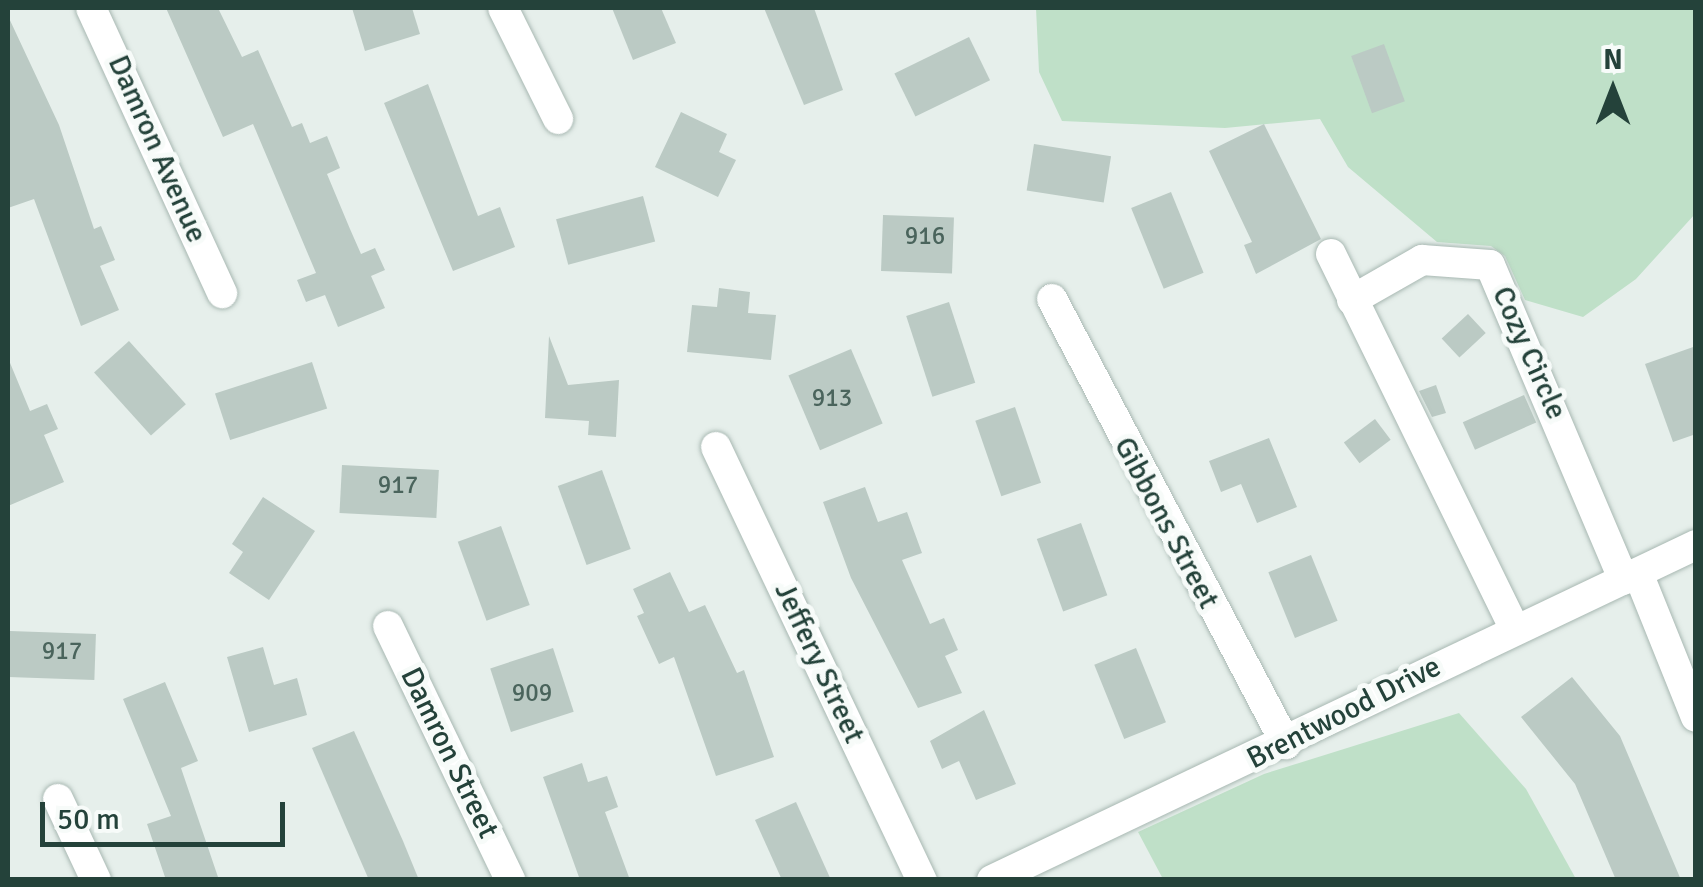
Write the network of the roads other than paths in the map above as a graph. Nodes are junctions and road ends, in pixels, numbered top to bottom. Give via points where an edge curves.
1 (90, 8) edge
2 (503, 8) edge
3 (558, 119) dead end
4 (1331, 254) dead end
5 (222, 293) dead end
6 (1052, 298) dead end
7 (1352, 300) junction
8 (716, 447) dead end
9 (1696, 545) edge
10 (1631, 576) junction
11 (388, 626) dead end
12 (1514, 627) junction
13 (1696, 717) edge
14 (1286, 744) junction
15 (58, 800) dead end
16 (96, 880) edge
17 (510, 880) edge
18 (922, 880) edge
19 (992, 880) edge

1 - 5 street, Damron Avenue
2 - 3 street
4 - 7 street
6 - 14 street, Gibbons Street
7 - 10 street, Cozy Circle via 1422,260 1490,265
7 - 12 street
8 - 18 street, Jeffery Street
9 - 10 street, Brentwood Drive
10 - 12 street, Brentwood Drive
10 - 13 street
11 - 17 street, Damron Street
12 - 14 street, Brentwood Drive
14 - 19 street, Brentwood Drive
15 - 16 street

